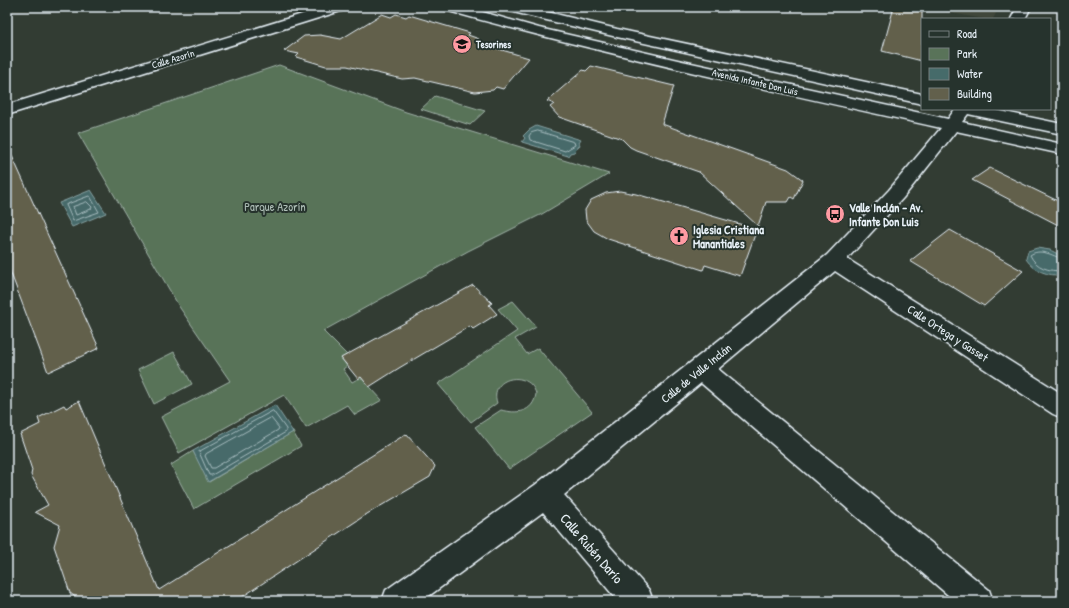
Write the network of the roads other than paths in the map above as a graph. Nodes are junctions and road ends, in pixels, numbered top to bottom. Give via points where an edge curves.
1 (339, 7) edge
2 (450, 7) edge
3 (510, 7) edge
4 (1024, 7) edge
5 (1018, 18) edge
6 (921, 99) edge
7 (7, 110) edge
8 (973, 110) edge
9 (957, 118) edge
10 (1062, 129) edge
11 (1062, 149) edge
12 (834, 260) junction
13 (701, 370) junction
14 (1062, 407) edge
15 (545, 494) junction
16 (397, 601) edge
17 (638, 601) edge
18 (978, 601) edge

1 - 7 street, Calle Azorín
2 - 9 street, Avenida Infante Don Luis via 603,48
3 - 6 street, Avenida Infante Don Luis via 632,37
4 - 5 street
8 - 10 street
9 - 11 street, Avenida Infante Don Luis
9 - 12 street, Calle de Valle Inclán via 896,194
12 - 13 street, Calle de Valle Inclán
12 - 14 street, Calle Ortega y Gasset
13 - 15 street, Calle de Valle Inclán
13 - 18 street
15 - 16 street, Calle de Valle Inclán
15 - 17 street, Calle Rubén Darío

